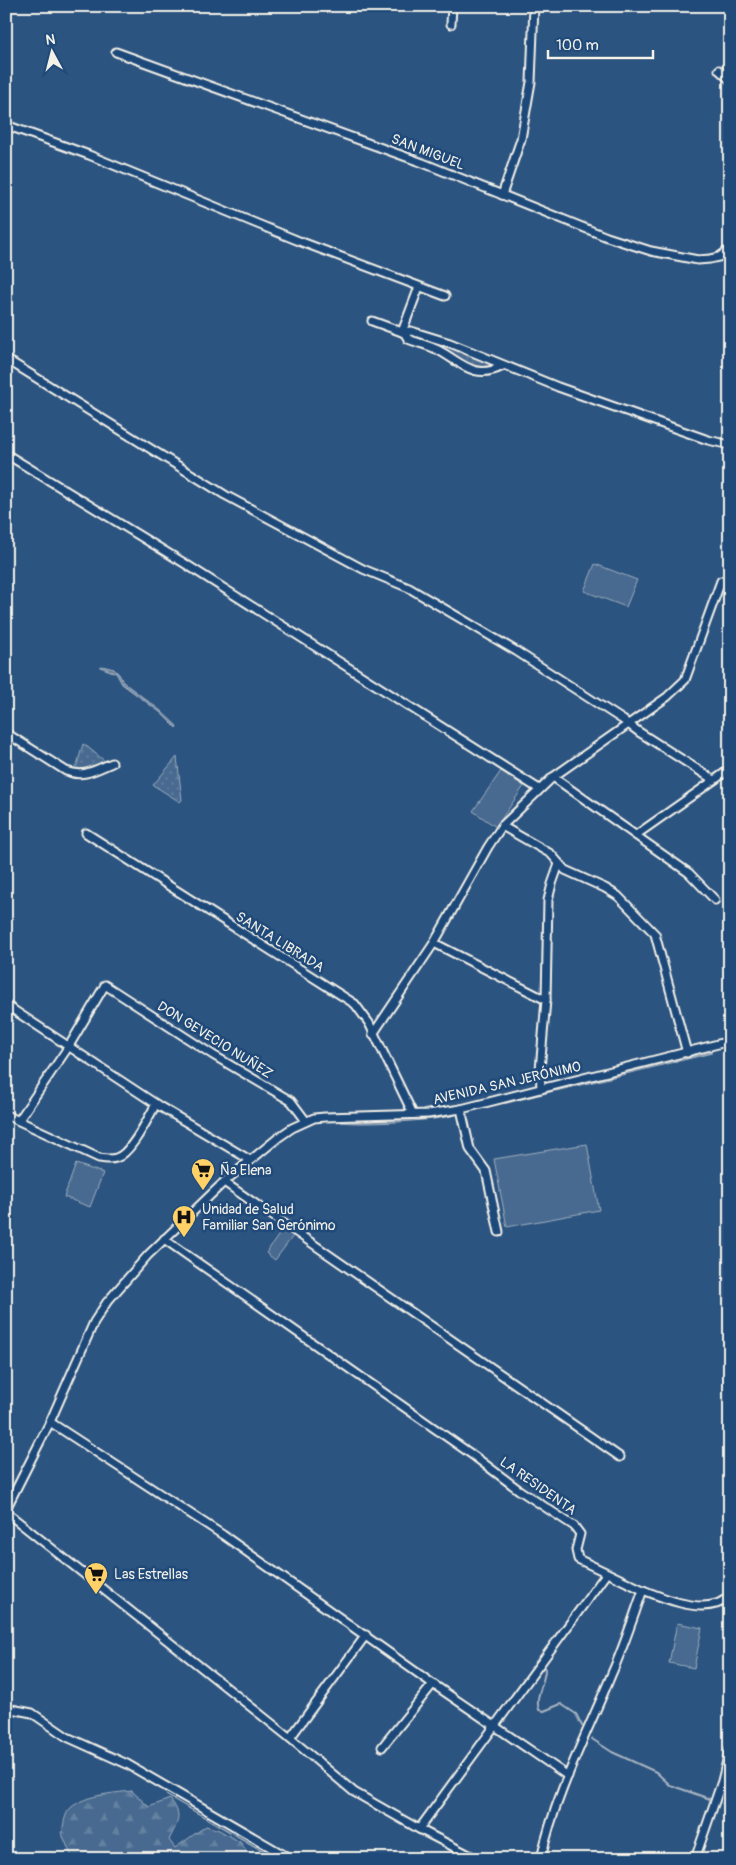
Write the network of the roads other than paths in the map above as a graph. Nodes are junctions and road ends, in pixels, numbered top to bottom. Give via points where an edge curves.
1 (452, 6) edge
2 (534, 6) edge
3 (451, 24) dead end
4 (116, 52) dead end
5 (719, 70) dead end
6 (730, 80) edge
7 (6, 125) edge
8 (502, 195) junction
9 (730, 249) edge
10 (419, 287) junction
11 (446, 296) dead end
12 (372, 321) dead end
13 (403, 332) junction
14 (6, 359) edge
15 (503, 366) junction
16 (730, 445) edge
17 (6, 454) edge
18 (721, 581) dead end
19 (628, 725) junction
20 (6, 733) edge
21 (112, 763) dead end
22 (730, 769) edge
23 (553, 777) junction
24 (714, 780) junction
25 (539, 789) junction
26 (502, 826) junction
27 (86, 833) dead end
28 (636, 835) junction
29 (559, 864) junction
30 (715, 900) dead end
31 (434, 943) junction
32 (546, 1000) junction
33 (6, 1006) edge
34 (373, 1034) junction
35 (730, 1041) edge
36 (69, 1046) junction
37 (687, 1053) junction
38 (541, 1089) junction
39 (156, 1104) junction
40 (461, 1109) junction
41 (414, 1114) junction
42 (6, 1115) edge
43 (18, 1120) junction
44 (306, 1121) junction
45 (250, 1160) junction
46 (224, 1182) junction
47 (499, 1232) dead end
48 (164, 1239) junction
49 (50, 1422) junction
50 (620, 1457) dead end
51 (6, 1510) edge
52 (606, 1574) junction
53 (643, 1590) junction
54 (730, 1596) edge
55 (366, 1635) junction
56 (433, 1684) junction
57 (6, 1708) edge
58 (495, 1725) junction
59 (290, 1738) junction
60 (382, 1747) dead end
61 (730, 1748) edge
62 (568, 1776) junction
63 (419, 1829) junction
64 (291, 1859) edge
65 (477, 1859) edge
66 (541, 1859) edge
67 (695, 1859) edge

1 - 3 street
2 - 8 street via 531,82 521,139
4 - 8 street, SAN MIGUEL via 423,163
5 - 6 street
7 - 10 street
8 - 9 street, SAN MIGUEL via 601,235 651,251 710,260
10 - 11 street
10 - 13 street
12 - 13 street
13 - 15 street via 411,330 450,343
13 - 15 street via 408,339 437,349 470,370 491,370
14 - 19 street via 225,495 363,568 410,588 516,651
15 - 16 street via 673,428
17 - 25 street
18 - 19 street via 685,680
19 - 23 street
19 - 24 street
20 - 21 street via 75,775
22 - 24 street
23 - 25 street
23 - 28 street
24 - 28 street
25 - 26 street
26 - 29 street via 551,854
26 - 31 street
27 - 34 street, SANTA LIBRADA via 354,1004
28 - 30 street via 690,873
29 - 32 street via 548,900
29 - 37 street via 618,896 655,934
31 - 32 street
31 - 34 street
32 - 38 street
33 - 36 street
34 - 41 street, SANTA LIBRADA
35 - 37 street, AVENIDA SAN JERÓNIMO
36 - 39 street
36 - 43 street
36 - 44 street, DON GEVECIO NUÑEZ via 105,985 291,1101
37 - 38 street, AVENIDA SAN JERÓNIMO
38 - 40 street, AVENIDA SAN JERÓNIMO
39 - 43 street via 127,1151 115,1158 99,1158
39 - 45 street
40 - 41 street, AVENIDA SAN JERÓNIMO
40 - 47 street via 470,1150 488,1177
41 - 44 street, AVENIDA SAN JERÓNIMO via 325,1117
42 - 43 street
44 - 45 street, AVENIDA SAN JERÓNIMO
45 - 46 street, AVENIDA SAN JERÓNIMO
46 - 48 street, AVENIDA SAN JERÓNIMO
46 - 50 street
48 - 49 street, AVENIDA SAN JERÓNIMO via 107,1302 94,1322
48 - 52 street, LA RESIDENTA via 574,1526 580,1534 576,1550 578,1559
49 - 51 street, AVENIDA SAN JERÓNIMO
49 - 55 street via 223,1535
51 - 59 street
52 - 53 street, LA RESIDENTA
52 - 58 street
53 - 54 street, LA RESIDENTA via 667,1600 706,1606 718,1604
53 - 62 street via 613,1672
55 - 56 street
55 - 59 street
56 - 58 street
56 - 60 street
57 - 64 street via 32,1713 67,1737 127,1764
58 - 62 street
58 - 63 street
59 - 63 street via 354,1792
61 - 67 street
62 - 66 street via 547,1830
63 - 65 street

